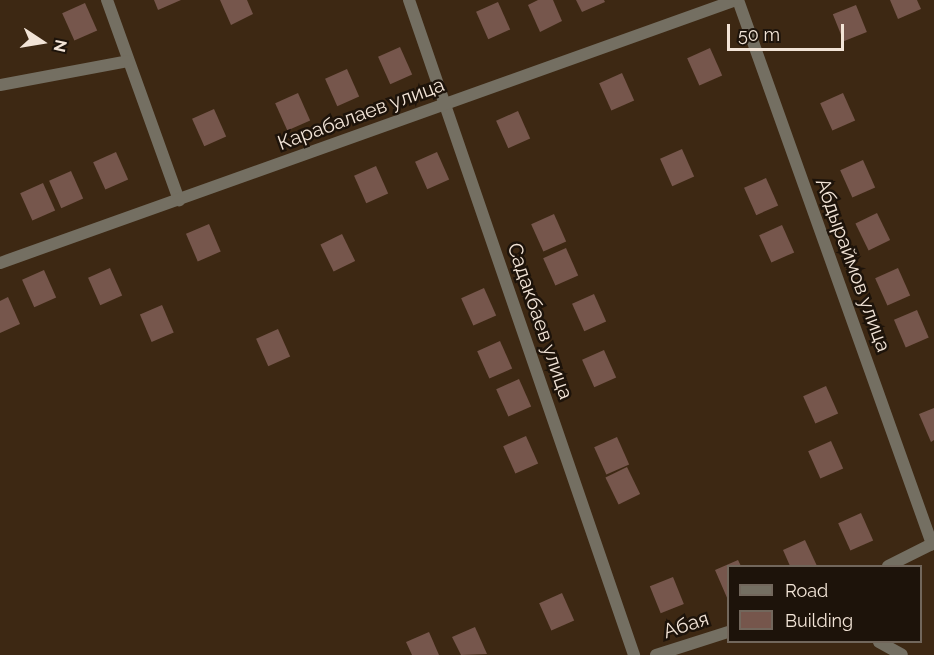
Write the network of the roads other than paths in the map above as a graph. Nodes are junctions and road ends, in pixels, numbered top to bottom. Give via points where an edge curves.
1 (107, 0) edge
2 (408, 0) edge
3 (737, 0) edge
4 (128, 61) junction
5 (0, 85) edge
6 (445, 105) junction
7 (179, 200) junction
8 (0, 263) edge
9 (933, 544) edge
10 (892, 565) edge
11 (727, 633) edge
12 (884, 648) edge
13 (634, 655) edge
14 (656, 655) edge
15 (903, 655) edge

1 - 4 street
2 - 6 street, Садакбаев улица
3 - 6 street, Карабалаев улица
3 - 9 street, Абдыраймов улица
4 - 5 street
4 - 7 street
6 - 7 street, Карабалаев улица
6 - 13 street, Садакбаев улица
7 - 8 street, Карабалаев улица
9 - 10 street
11 - 14 street, Абая
12 - 15 street

